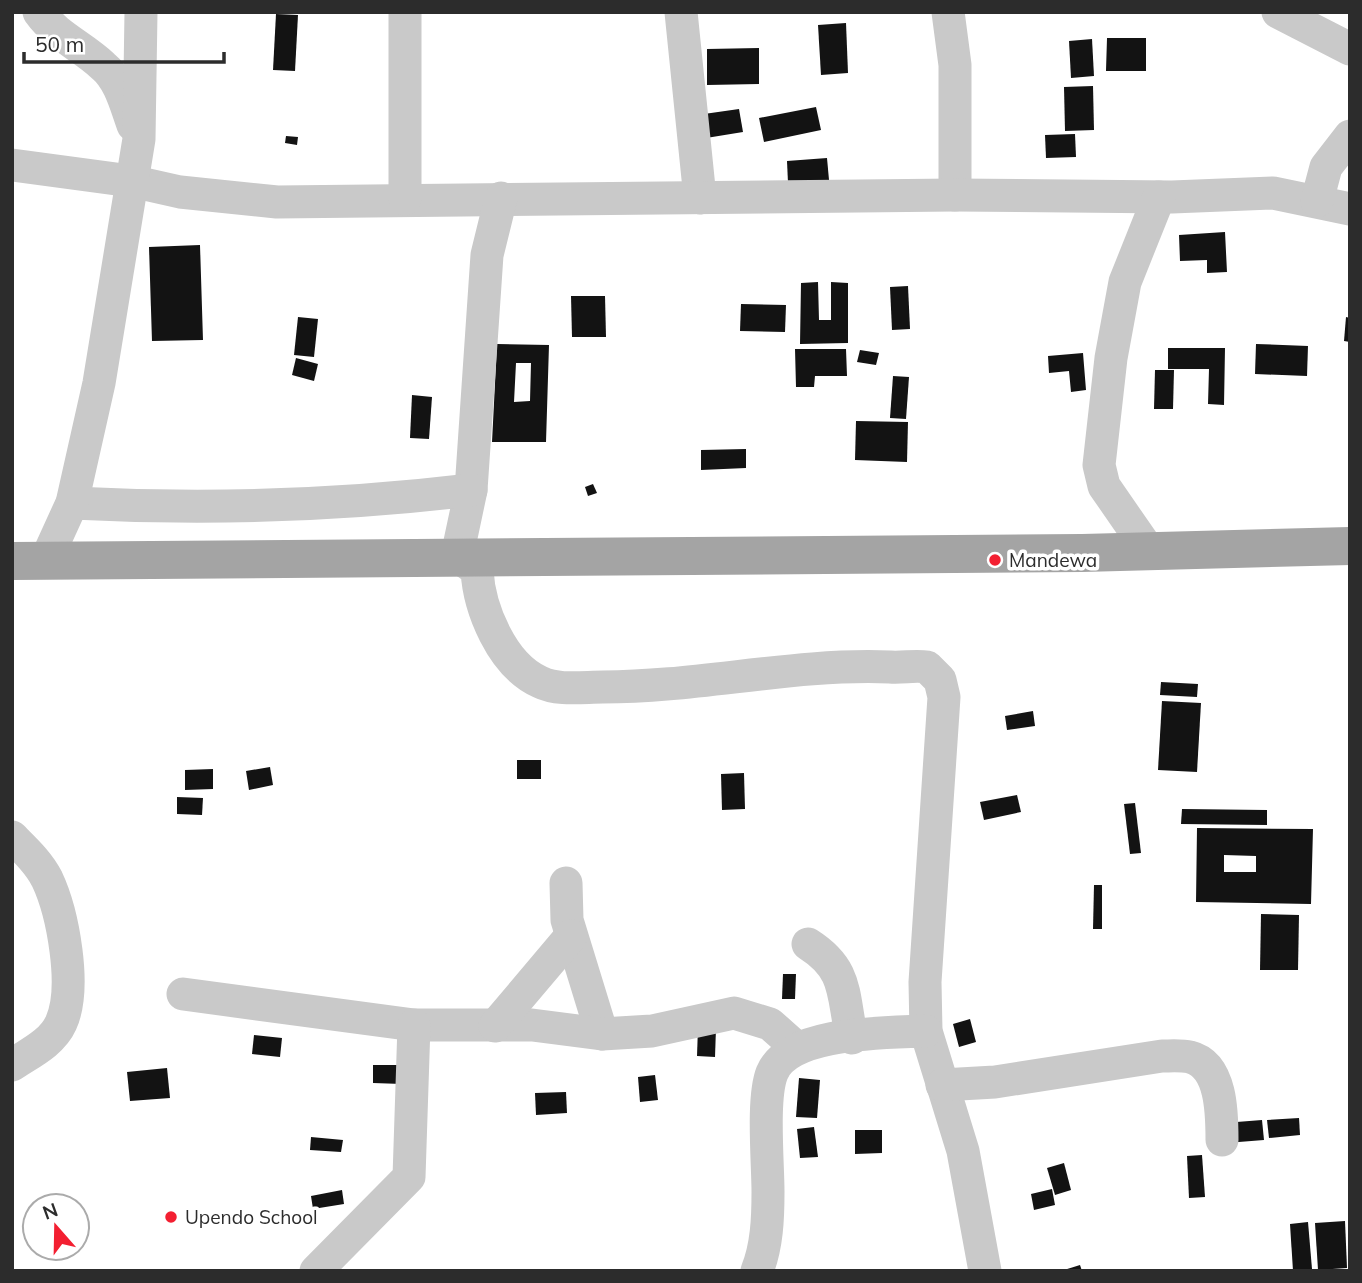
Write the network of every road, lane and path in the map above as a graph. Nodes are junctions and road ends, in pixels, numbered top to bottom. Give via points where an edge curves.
1 (39, 12) edge
2 (141, 12) edge
3 (405, 12) edge
4 (681, 12) edge
5 (948, 12) edge
6 (1278, 12) edge
7 (1350, 49) edge
8 (1350, 136) edge
9 (139, 139) junction
10 (12, 165) edge
11 (131, 181) junction
12 (955, 195) junction
13 (1159, 197) junction
14 (501, 198) junction
15 (700, 198) junction
16 (405, 199) junction
17 (1317, 201) junction
18 (1350, 209) edge
19 (471, 490) junction
20 (72, 503) junction
21 (1350, 546) edge
22 (1149, 551) junction
23 (457, 556) junction
24 (29, 561) edge
25 (12, 837) edge
26 (566, 883) dead end
27 (571, 936) junction
28 (808, 944) dead end
29 (183, 994) dead end
30 (414, 1025) junction
31 (495, 1026) junction
32 (926, 1031) junction
33 (602, 1034) junction
34 (852, 1038) junction
35 (797, 1048) junction
36 (12, 1065) edge
37 (942, 1086) junction
38 (1222, 1139) dead end
39 (316, 1271) edge
40 (757, 1271) edge
41 (985, 1271) edge

1 - 9 street via 62,38 103,65 114,78
2 - 9 street
3 - 16 street
4 - 15 street
5 - 12 street via 954,65
6 - 7 street
8 - 17 street via 1326,167
9 - 11 street
10 - 11 street
11 - 16 street via 180,192 276,202
11 - 20 street via 99,383
12 - 13 street
12 - 15 street
13 - 17 street via 1273,193
13 - 22 street via 1125,282 1099,465 1104,486
14 - 15 street
14 - 16 street
14 - 19 street via 487,254
17 - 18 street
19 - 20 street via 319,505
19 - 23 street
20 - 24 street
21 - 22 main road
22 - 23 main road
23 - 24 main road
23 - 32 street via 477,570 481,597 509,657 525,673 557,687 648,687 846,665 914,665 934,672 944,697 925,982
25 - 36 street via 46,877 59,909 68,998 61,1023 48,1041
26 - 27 street
27 - 31 street
27 - 33 street
28 - 34 street via 838,971
29 - 30 street
30 - 31 street
30 - 39 street via 410,1177
31 - 33 street via 532,1025
32 - 34 street
32 - 37 street
33 - 35 street via 652,1031 734,1013 770,1024
34 - 35 street
35 - 40 street via 772,1073 768,1220
37 - 38 street via 1189,1056 1208,1071 1219,1092
37 - 41 street via 963,1151

